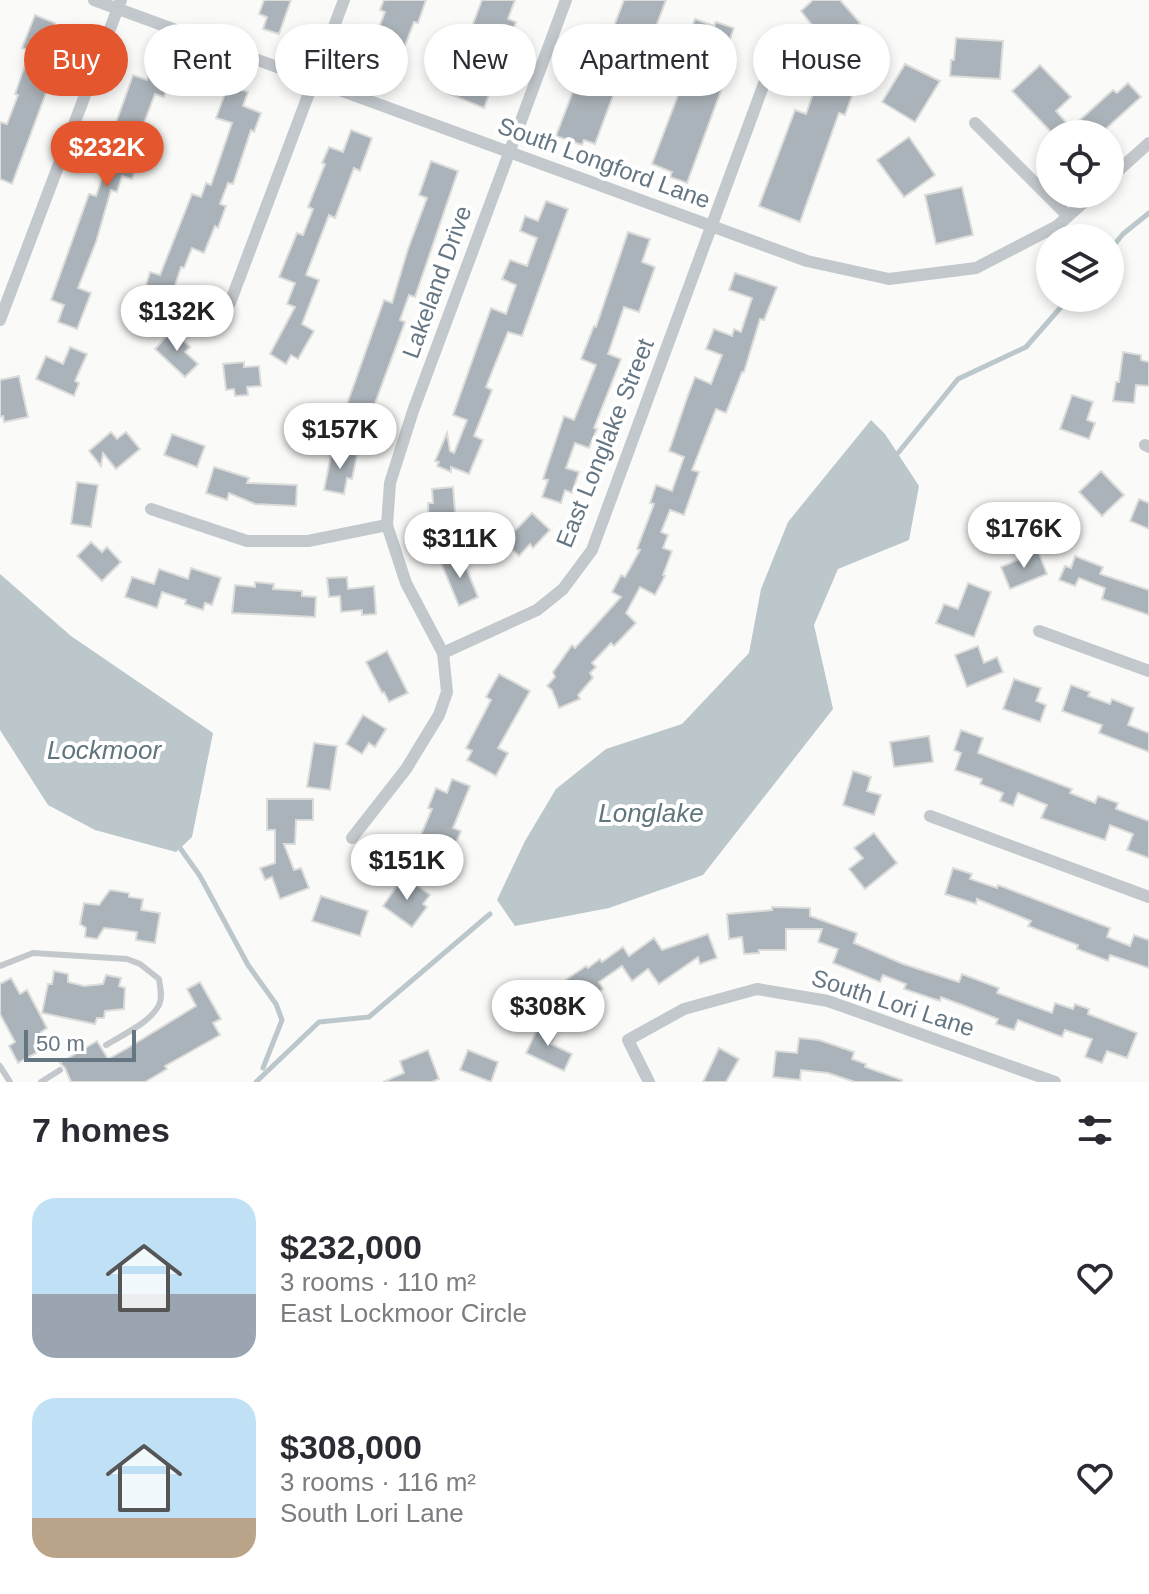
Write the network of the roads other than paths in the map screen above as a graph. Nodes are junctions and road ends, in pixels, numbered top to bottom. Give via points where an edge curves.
1 (94, 0) edge
2 (344, 0) edge
3 (566, 0) edge
4 (119, 4) edge
5 (335, 24) edge
6 (275, 65) edge
7 (308, 96) edge
8 (358, 96) edge
9 (759, 96) edge
10 (975, 123) dead end
11 (1149, 143) edge
12 (509, 151) junction
13 (1124, 165) edge
14 (1077, 208) edge
15 (1068, 216) junction
16 (711, 226) junction
17 (230, 303) dead end
18 (0, 320) edge
19 (151, 509) dead end
20 (387, 525) junction
21 (1039, 631) dead end
22 (443, 653) junction
23 (1149, 671) edge
24 (930, 816) dead end
25 (352, 838) dead end
26 (1149, 897) edge
27 (0, 966) edge
28 (106, 1045) dead end
29 (0, 1066) edge
30 (60, 1070) dead end
31 (10, 1082) edge
32 (41, 1082) edge
33 (649, 1082) edge
34 (1055, 1082) edge

1 - 4 street, South Longford Lane
2 - 5 street
3 - 12 street, Lakeland Drive
4 - 6 street, South Longford Lane
4 - 18 street
7 - 17 street
8 - 12 street, South Longford Lane
9 - 16 street, East Longlake Street
10 - 15 street
11 - 13 street
12 - 16 street, South Longford Lane
12 - 20 street, Lakeland Drive via 399,454 390,483
14 - 15 street, South Longford Lane
15 - 16 street, South Longford Lane via 976,268 889,279 807,261
16 - 22 street, East Longlake Street via 592,550 563,589 537,610
19 - 20 street via 247,541 308,541
20 - 22 street, Lakeland Drive via 406,583
21 - 23 street
22 - 25 street via 447,692 439,715 406,769
24 - 26 street
27 - 28 lane via 33,953 140,964 159,979 159,1006
29 - 31 lane
30 - 32 lane
33 - 34 street, South Lori Lane via 628,1040 684,1009 757,989 828,1001

